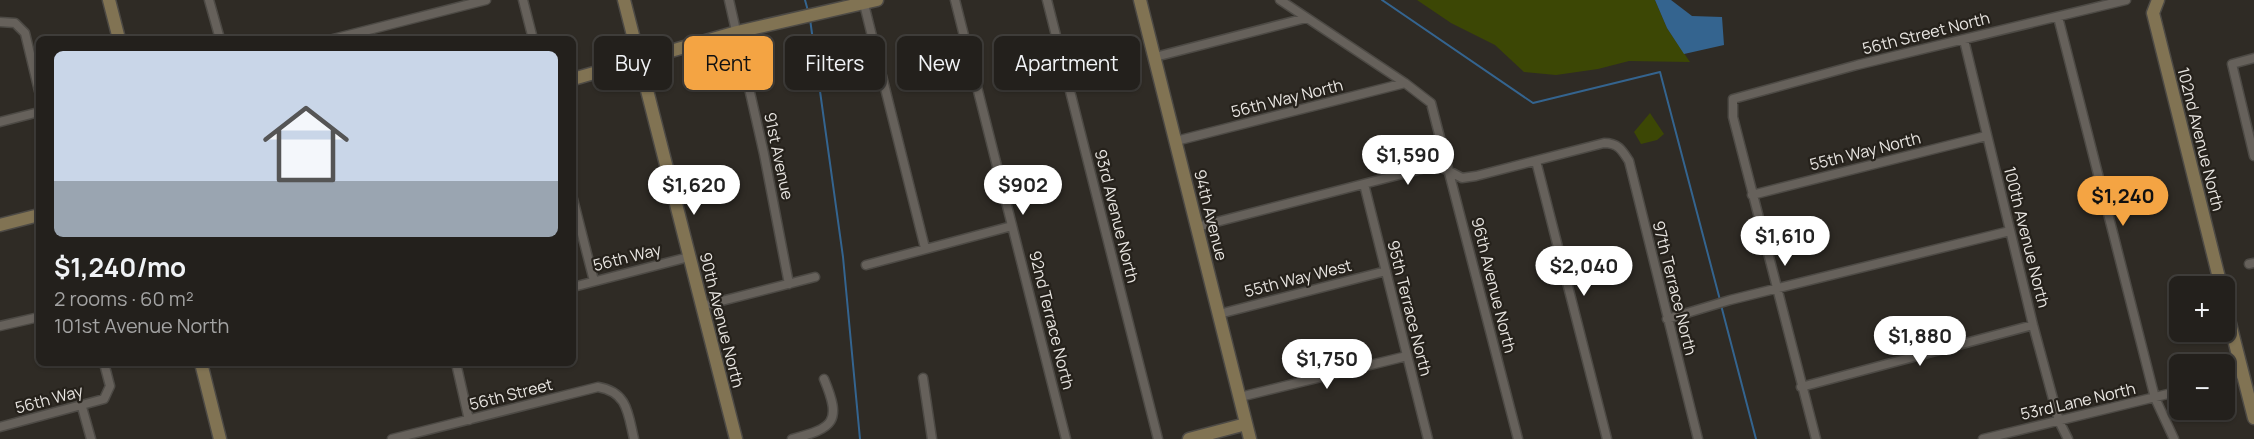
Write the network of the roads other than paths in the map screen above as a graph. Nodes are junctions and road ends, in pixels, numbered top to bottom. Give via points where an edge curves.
1 (109, 0) edge
2 (209, 0) edge
3 (486, 0) edge
4 (523, 0) edge
5 (624, 0) edge
6 (729, 0) edge
7 (878, 0) edge
8 (955, 0) edge
9 (1047, 0) edge
10 (1140, 0) edge
11 (1280, 0) edge
12 (2126, 0) edge
13 (2158, 0) edge
14 (864, 2) edge
15 (2058, 16) junction
16 (1306, 18) junction
17 (0, 22) edge
18 (737, 33) junction
19 (118, 36) edge
20 (219, 36) edge
21 (345, 36) edge
22 (532, 36) edge
23 (633, 36) edge
24 (1964, 40) junction
25 (672, 51) edge
26 (1155, 57) junction
27 (2254, 58) edge
28 (594, 73) edge
29 (576, 78) edge
30 (36, 79) edge
31 (1405, 83) junction
32 (647, 90) edge
33 (36, 113) edge
34 (0, 122) edge
35 (1986, 136) junction
36 (1176, 141) junction
37 (2254, 156) edge
38 (1536, 161) junction
39 (1450, 174) junction
40 (1364, 184) junction
41 (1752, 195) junction
42 (576, 211) edge
43 (36, 216) edge
44 (0, 225) edge
45 (1012, 226) junction
46 (1197, 227) junction
47 (2010, 231) junction
48 (925, 248) junction
49 (689, 257) junction
50 (866, 265) dead end
51 (1386, 271) junction
52 (2219, 276) edge
53 (815, 277) dead end
54 (594, 282) junction
55 (789, 284) junction
56 (576, 286) edge
57 (1777, 289) junction
58 (702, 306) junction
59 (1219, 314) junction
60 (36, 318) edge
61 (1667, 319) junction
62 (2033, 325) junction
63 (0, 326) edge
64 (2235, 342) edge
65 (1407, 356) junction
66 (105, 366) edge
67 (202, 366) edge
68 (457, 366) edge
69 (2243, 373) junction
70 (2235, 375) edge
71 (923, 378) dead end
72 (824, 379) dead end
73 (1801, 387) junction
74 (2169, 394) edge
75 (1240, 397) junction
76 (2155, 398) junction
77 (82, 406) junction
78 (2254, 418) edge
79 (469, 420) junction
80 (2059, 421) junction
81 (1246, 424) junction
82 (0, 427) edge
83 (91, 439) edge
84 (220, 439) edge
85 (392, 439) edge
86 (634, 439) edge
87 (736, 439) edge
88 (792, 439) edge
89 (932, 439) edge
90 (1066, 439) edge
91 (1158, 439) edge
92 (1189, 439) edge
93 (1250, 439) edge
94 (1428, 439) edge
95 (1518, 439) edge
96 (1607, 439) edge
97 (1698, 439) edge
98 (1816, 439) edge
99 (1983, 439) edge
100 (2068, 439) edge
101 (2174, 439) edge

1 - 19 street
2 - 20 street
3 - 21 street
4 - 22 street
5 - 23 street, 90th Avenue North
6 - 18 street, 91st Avenue
7 - 14 street
8 - 45 street, 92nd Terrace North
9 - 91 street, 93rd Avenue North
10 - 26 street, 94th Avenue
11 - 16 street
12 - 15 street, 56th Street North
13 - 52 street, 102nd Avenue North via 2153,13
14 - 18 street
14 - 48 street
15 - 24 street, 56th Street North
15 - 76 street
16 - 26 street
16 - 31 street
17 - 30 street via 15,23 25,33
18 - 25 street
18 - 55 street, 91st Avenue
24 - 35 street, 100th Avenue North
24 - 41 street, 56th Street North via 1733,99 1733,117
26 - 36 street, 94th Avenue
27 - 37 street via 2232,64
28 - 29 street
31 - 36 street, 56th Way North
31 - 39 street, 96th Avenue North via 1431,103
32 - 49 street, 90th Avenue North
33 - 34 street
35 - 41 street, 55th Way North
35 - 47 street, 100th Avenue North
36 - 46 street, 94th Avenue
38 - 39 street via 1476,176 1462,178
38 - 61 street, 97th Terrace North via 1604,143 1619,146 1629,161
38 - 96 street
39 - 40 street via 1437,165
39 - 95 street, 96th Avenue North
40 - 46 street
40 - 51 street, 95th Terrace North
41 - 57 street
42 - 54 street
43 - 44 street
45 - 48 street
45 - 90 street, 92nd Terrace North
46 - 59 street, 94th Avenue
47 - 57 street
47 - 62 street, 100th Avenue North
48 - 50 street
49 - 54 street, 56th Way
49 - 58 street, 90th Avenue North
51 - 59 street, 55th Way West
51 - 65 street, 95th Terrace North
53 - 55 street
54 - 56 street, 56th Way
55 - 58 street
57 - 61 street
57 - 73 street
58 - 87 street, 90th Avenue North
59 - 75 street, 94th Avenue
60 - 63 street
61 - 97 street, 97th Terrace North
62 - 73 street
62 - 80 street, 100th Avenue North
64 - 69 street
65 - 75 street
65 - 94 street, 95th Terrace North
66 - 77 street, 56th Way via 110,387 104,399
67 - 84 street
68 - 79 street
69 - 70 street
69 - 78 street
71 - 89 street
72 - 88 street via 833,401 833,418 823,431
73 - 98 street
74 - 76 street, 53rd Lane North
75 - 81 street, 94th Avenue
76 - 80 street, 53rd Lane North
76 - 101 street
77 - 82 street, 56th Way
77 - 83 street
79 - 85 street, 56th Street
79 - 86 street, 56th Street via 598,387 612,389 622,398
80 - 99 street, 53rd Lane North
80 - 100 street, 100th Avenue North
81 - 92 street
81 - 93 street, 94th Avenue

